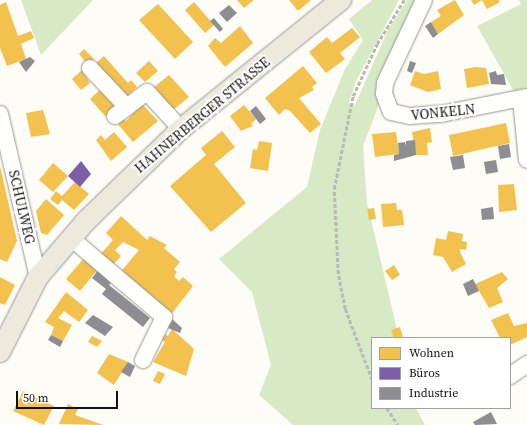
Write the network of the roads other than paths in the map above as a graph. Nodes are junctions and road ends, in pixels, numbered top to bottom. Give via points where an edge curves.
1 (339, 0) edge
2 (424, 0) edge
3 (90, 68) dead end
4 (524, 98) edge
5 (1, 123) edge
6 (181, 129) junction
7 (527, 160) edge
8 (72, 239) junction
9 (38, 277) junction
10 (6, 325) edge
11 (0, 352) edge
12 (143, 360) dead end
13 (527, 364) edge
14 (511, 375) edge

1 - 6 main road, HAHNERBERGER STRASSE
2 - 4 street, VONKELN via 385,83 384,94 391,112 410,116 441,114
3 - 6 street via 121,112 148,92
4 - 7 street, VONKELN
5 - 9 street, SCHULWEG
6 - 8 main road, HAHNERBERGER STRASSE via 144,163
8 - 9 main road, HAHNERBERGER STRASSE
8 - 12 street via 164,317
9 - 10 main road, HAHNERBERGER STRASSE
10 - 11 main road, HAHNERBERGER STRASSE
13 - 14 street

